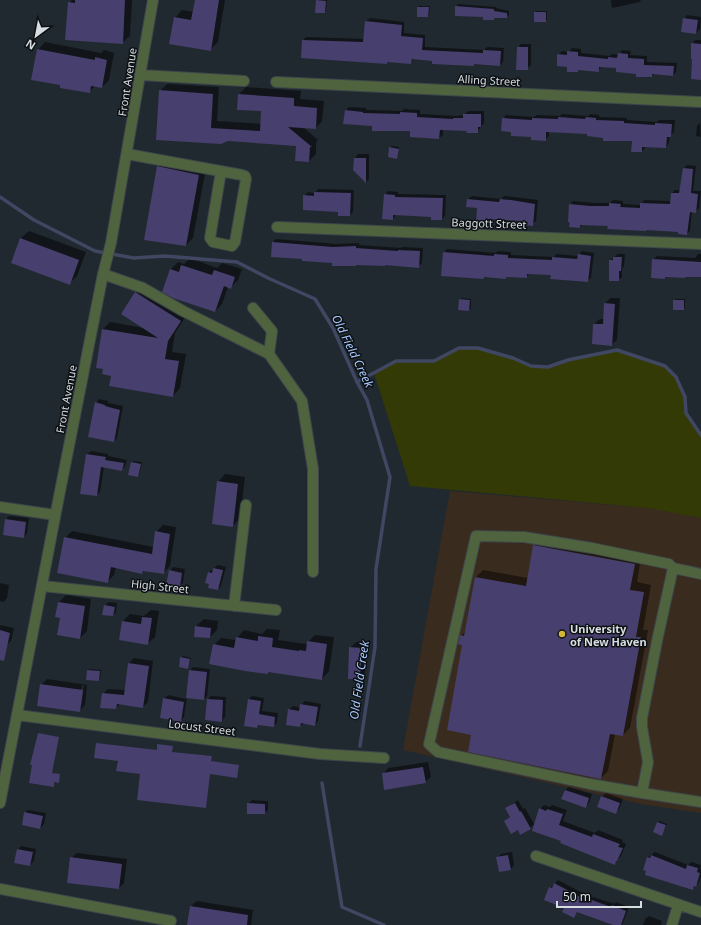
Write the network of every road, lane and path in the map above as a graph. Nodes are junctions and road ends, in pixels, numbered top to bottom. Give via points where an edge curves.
1 (153, 0) edge
2 (140, 75) junction
3 (244, 81) dead end
4 (276, 82) dead end
5 (701, 102) edge
6 (127, 154) junction
7 (221, 171) junction
8 (277, 227) dead end
9 (701, 244) edge
10 (103, 274) junction
11 (253, 308) dead end
12 (269, 354) junction
13 (246, 505) dead end
14 (0, 507) edge
15 (55, 515) junction
16 (673, 568) junction
17 (313, 572) dead end
18 (701, 574) edge
19 (42, 586) junction
20 (234, 606) junction
21 (276, 610) dead end
22 (17, 715) junction
23 (384, 758) dead end
24 (642, 793) junction
25 (701, 802) edge
26 (0, 803) edge
27 (536, 856) dead end
28 (0, 889) edge
29 (678, 905) junction
30 (701, 912) edge
31 (171, 921) dead end
32 (672, 925) edge

1 - 2 street, Front Avenue
2 - 3 street
2 - 6 street, Front Avenue
4 - 5 street, Alling Street
6 - 7 street
6 - 10 street, Front Avenue
7 - 7 street via 246,178 235,242 232,246 214,242 210,238
8 - 9 street, Baggott Street
10 - 12 street via 143,288
10 - 15 street, Front Avenue
11 - 12 street via 272,332
12 - 17 street via 302,401 314,470
13 - 20 street
14 - 15 street
15 - 19 street, Front Avenue
16 - 18 street
16 - 24 street via 642,718 648,762
16 - 24 street via 668,564 592,548 524,537 476,536 429,744 438,752
19 - 20 street, High Street
19 - 22 street, Front Avenue
20 - 21 street, High Street
22 - 23 street, Locust Street via 320,754
22 - 26 street, Front Avenue
24 - 25 street
27 - 29 street
28 - 31 street
29 - 30 street
29 - 32 street

